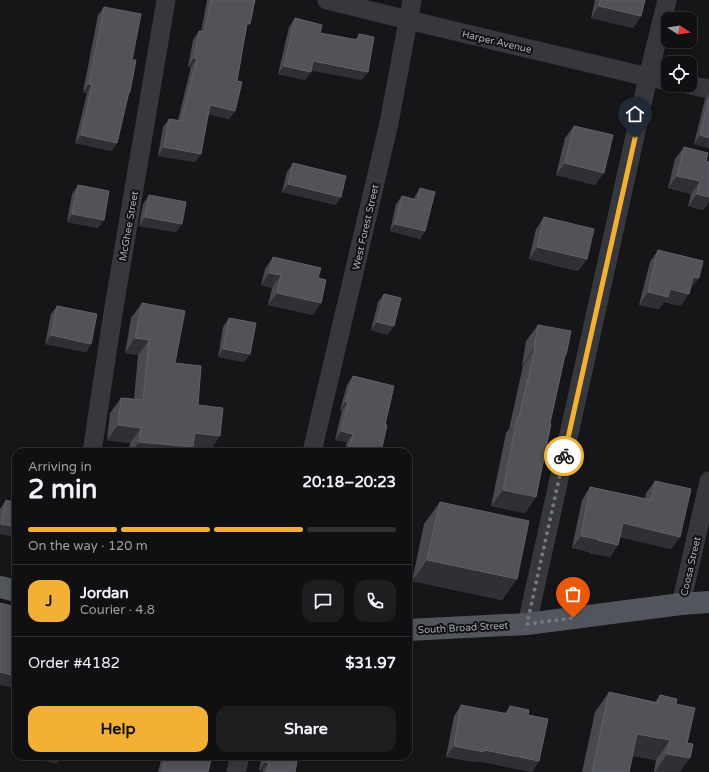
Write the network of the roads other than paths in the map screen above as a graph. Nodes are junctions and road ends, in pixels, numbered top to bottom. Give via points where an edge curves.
1 (166, 0) edge
2 (327, 0) edge
3 (412, 0) edge
4 (667, 0) edge
5 (408, 20) junction
6 (648, 77) junction
7 (661, 80) edge
8 (697, 86) edge
9 (709, 89) edge
10 (93, 448) edge
11 (313, 448) edge
12 (709, 481) edge
13 (0, 587) edge
14 (12, 590) edge
15 (709, 602) edge
16 (681, 604) junction
17 (527, 624) junction
18 (412, 630) edge
19 (239, 760) edge
20 (236, 772) edge

1 - 10 street, McGhee Street
2 - 5 street, Harper Avenue
3 - 5 street, West Forest Street
4 - 6 street
5 - 6 street, Harper Avenue
5 - 11 street, West Forest Street via 389,123
6 - 7 street, Harper Avenue
6 - 17 street
8 - 9 street
12 - 16 street, Coosa Street
13 - 14 main road
15 - 16 main road, South Broad Street
16 - 17 main road, South Broad Street
17 - 18 main road, South Broad Street
19 - 20 street

